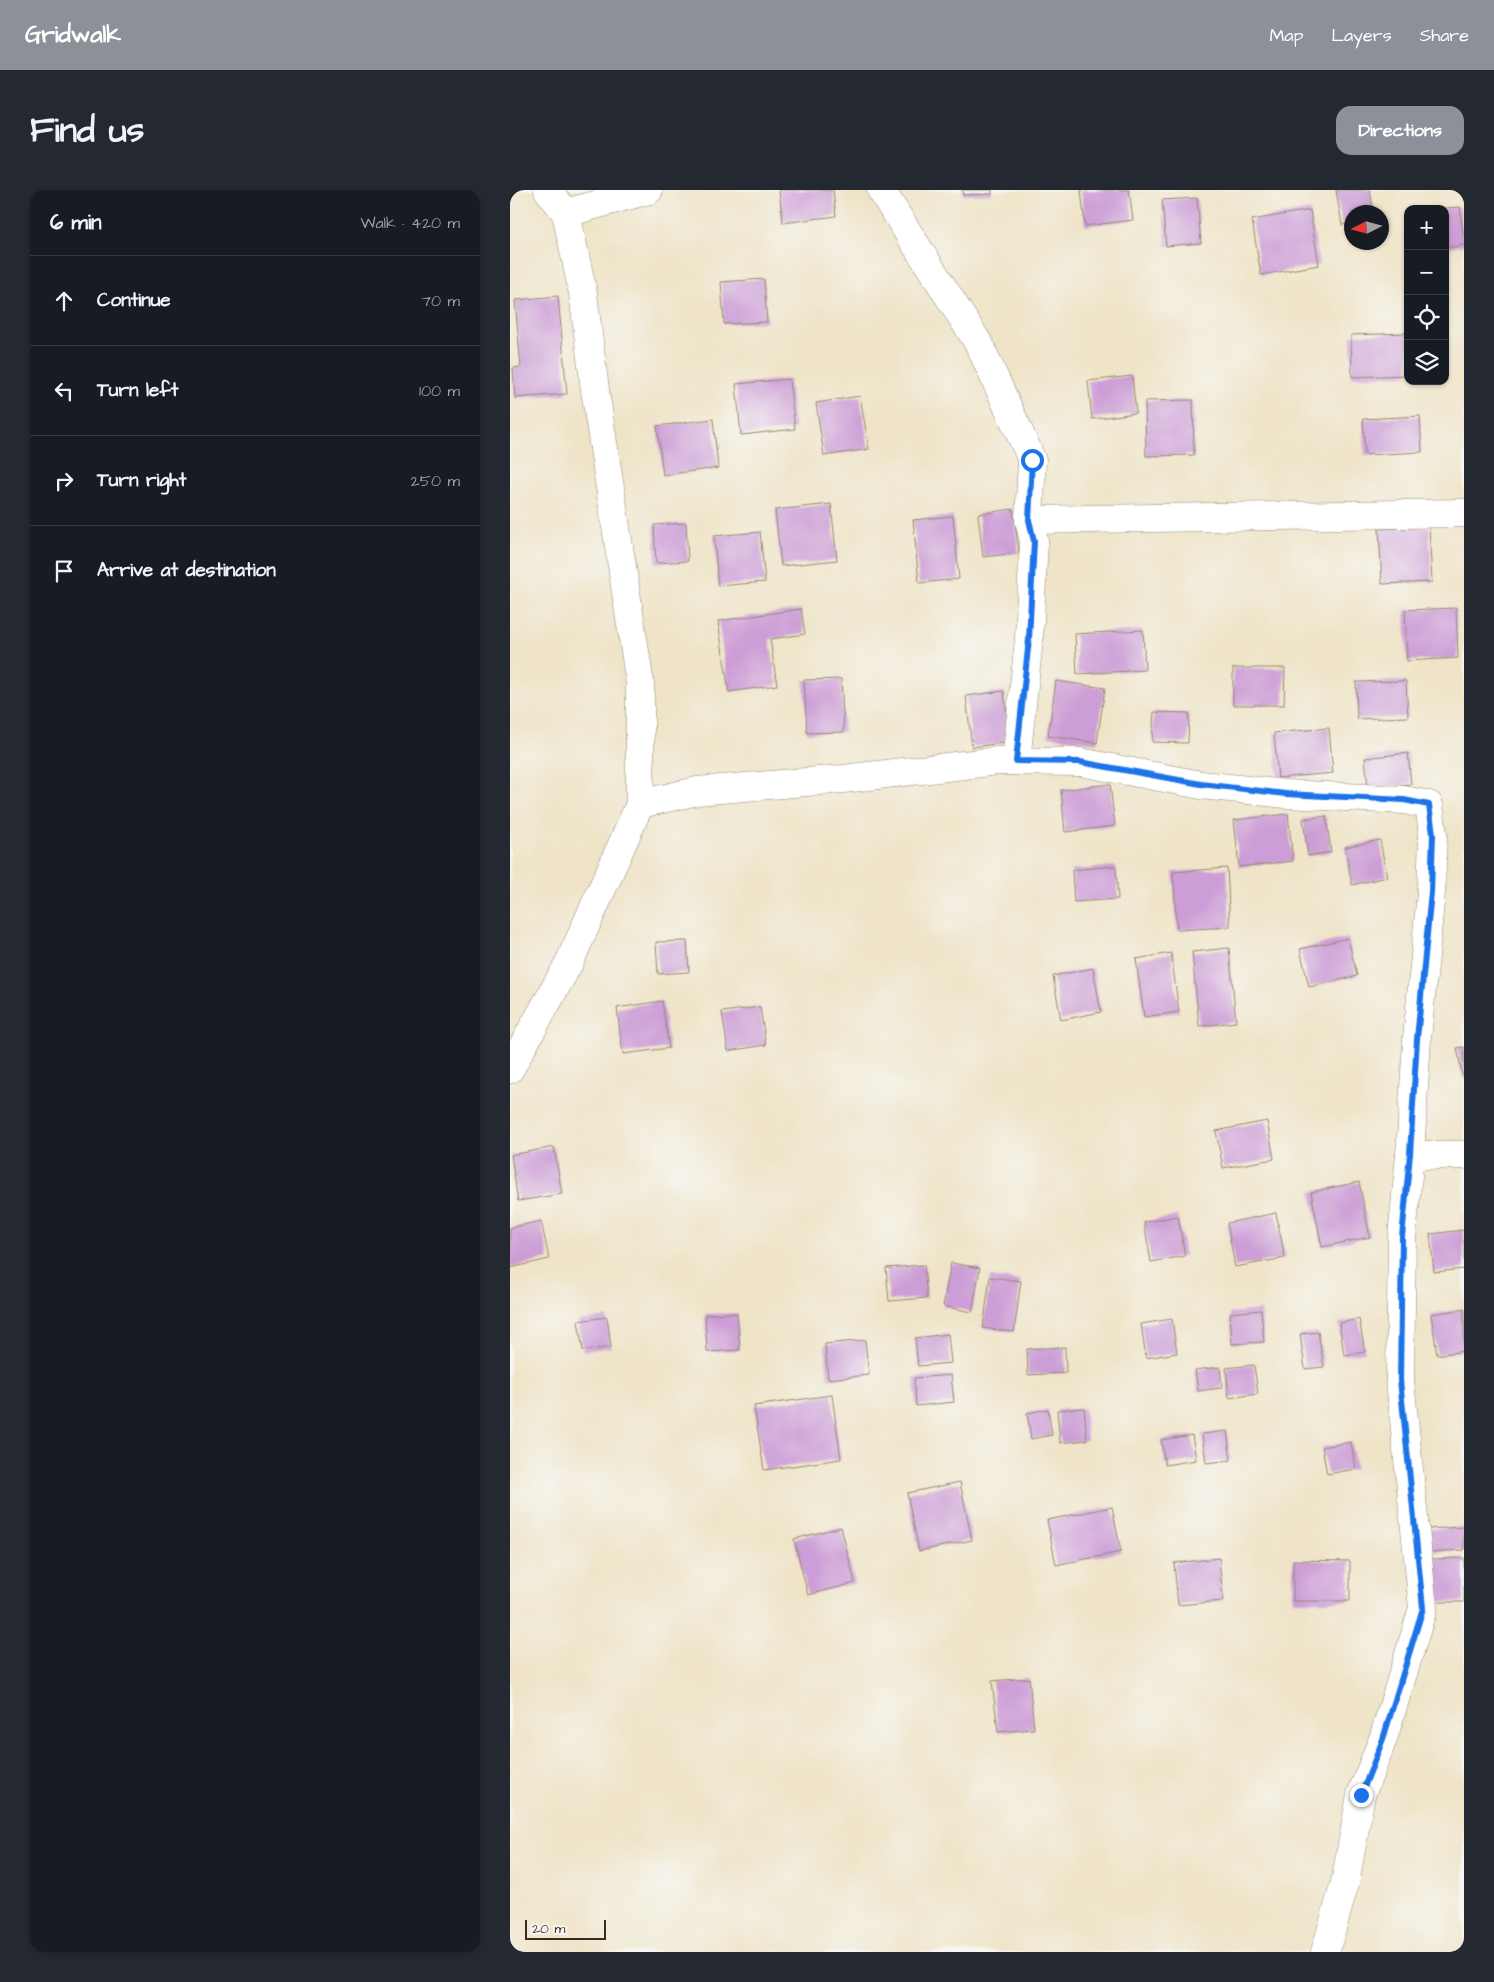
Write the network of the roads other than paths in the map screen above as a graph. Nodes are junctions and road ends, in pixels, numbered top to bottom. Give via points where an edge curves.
1 (548, 190) edge
2 (649, 190) edge
3 (881, 190) edge
4 (566, 213) junction
5 (1464, 513) edge
6 (1029, 520) junction
7 (1016, 761) junction
8 (640, 804) junction
9 (510, 1068) edge
10 (1410, 1154) junction
11 (1464, 1156) edge
12 (1325, 1952) edge

1 - 4 street
2 - 4 street
3 - 6 street via 979,344 1028,451 1032,460
4 - 8 street via 583,293 640,684
5 - 6 street
6 - 7 street via 1034,541 1029,639
7 - 8 street via 697,791
7 - 10 street via 1080,762 1201,784 1286,794 1404,800 1429,805 1433,834 1431,892
8 - 9 street via 569,963
10 - 11 street
10 - 12 street via 1402,1237 1400,1380 1423,1608 1383,1739 1361,1795 1345,1883

